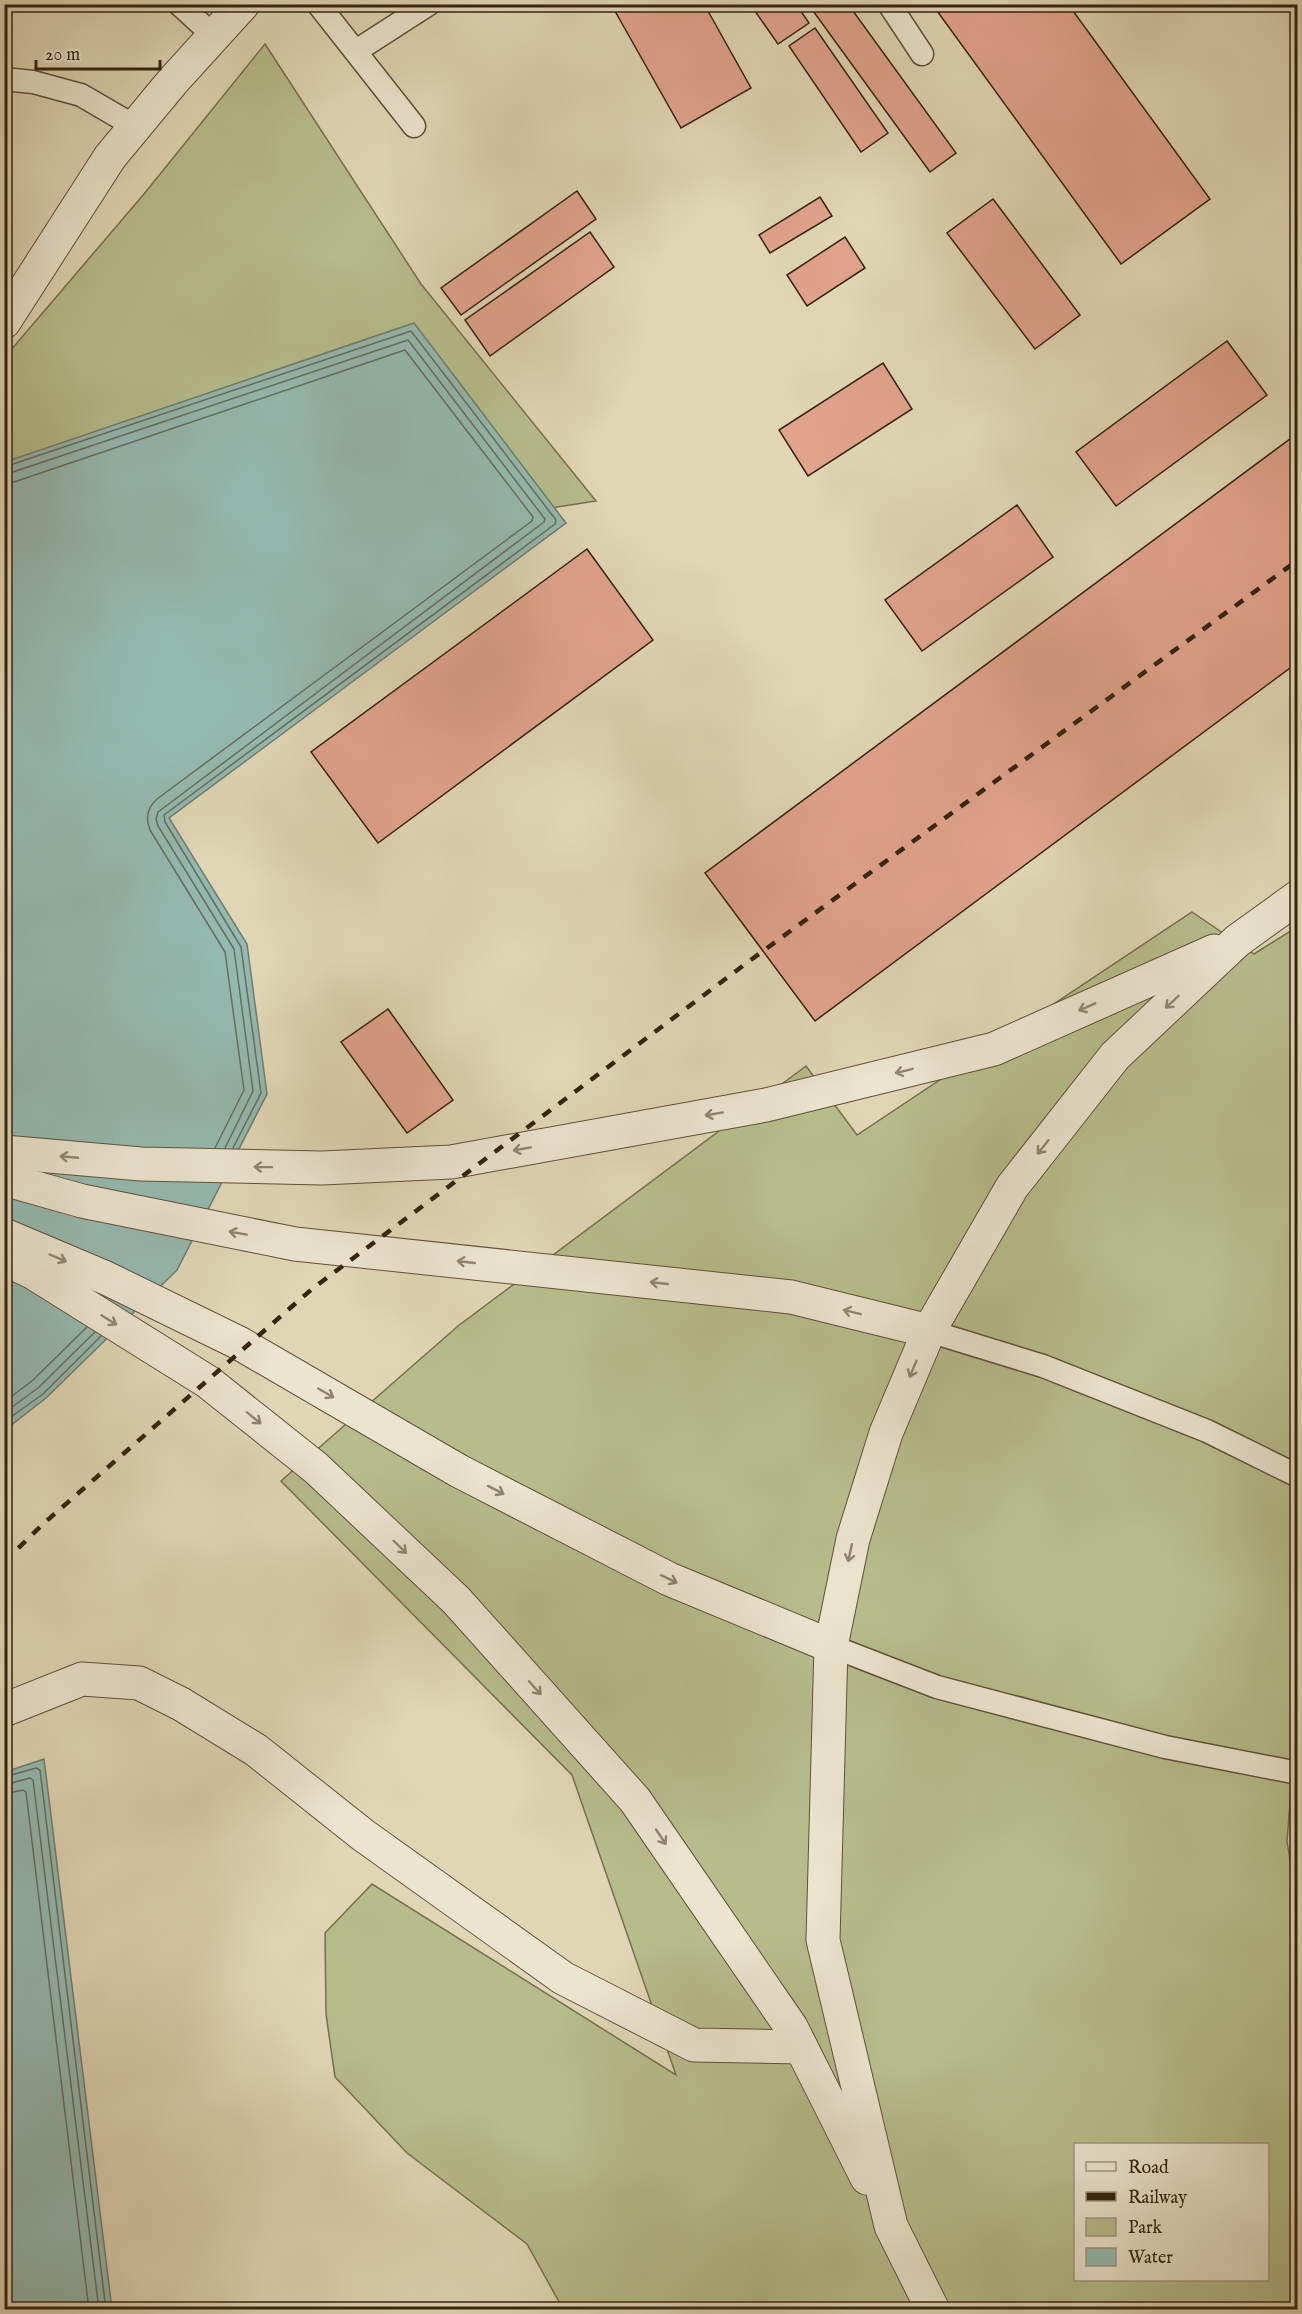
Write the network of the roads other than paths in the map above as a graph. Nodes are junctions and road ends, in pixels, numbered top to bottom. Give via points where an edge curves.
1 (179, 4) edge
2 (243, 4) edge
3 (318, 4) edge
4 (429, 4) edge
5 (889, 4) edge
6 (214, 36) junction
7 (356, 51) junction
8 (921, 54) dead end
9 (4, 79) edge
10 (414, 126) dead end
11 (136, 127) junction
12 (4, 322) edge
13 (1298, 897) edge
14 (1237, 941) junction
15 (4, 1152) edge
16 (4, 1179) edge
17 (4, 1235) edge
18 (4, 1258) edge
19 (929, 1331) junction
20 (1298, 1476) edge
21 (831, 1646) junction
22 (4, 1710) edge
23 (1298, 1773) edge
24 (801, 2047) junction
25 (891, 2226) junction
26 (933, 2310) edge

1 - 6 lane
2 - 6 street
3 - 7 lane
4 - 7 lane
5 - 8 lane
6 - 11 street
7 - 10 lane
9 - 11 lane via 81,95
11 - 12 street via 110,158
13 - 14 street
14 -> 15 street via 994,1049 766,1105 451,1162 322,1168 141,1164
14 -> 19 street via 1108,1065 1012,1187
19 -> 16 street via 791,1297 295,1244 82,1201
17 -> 21 street via 106,1278 239,1343 459,1471 669,1579
18 -> 24 street via 208,1382 316,1468 456,1600 635,1800
19 - 20 lane via 1054,1370 1207,1431
19 -> 21 street via 886,1433 853,1539
21 - 23 lane via 937,1687 1165,1747
21 - 25 street via 823,1940
22 - 24 street via 82,1679 139,1683 256,1750 363,1835 563,1978 694,2045
24 - 25 street
25 - 26 street

